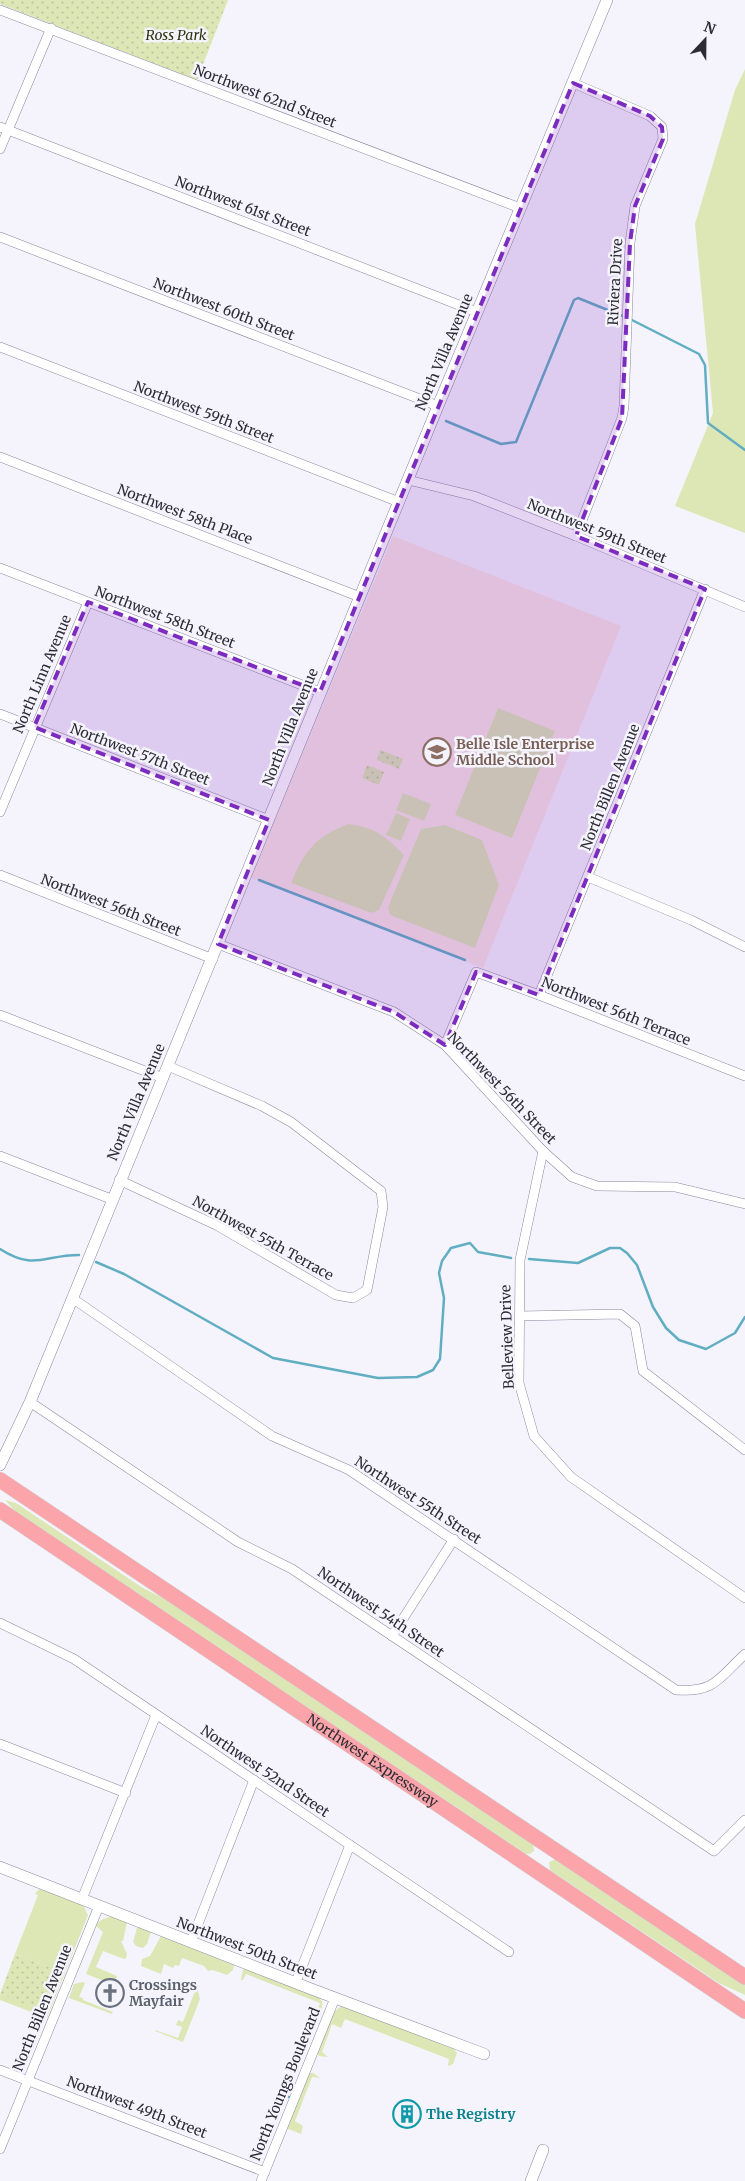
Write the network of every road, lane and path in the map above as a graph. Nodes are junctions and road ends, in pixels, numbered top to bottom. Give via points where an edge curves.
1 (606, 0) edge
2 (0, 10) edge
3 (51, 28) junction
4 (573, 83) junction
5 (4, 128) edge
6 (0, 149) edge
7 (520, 208) junction
8 (0, 237) edge
9 (477, 312) junction
10 (0, 347) edge
11 (438, 406) junction
12 (0, 457) edge
13 (408, 480) junction
14 (398, 502) junction
15 (576, 536) junction
16 (0, 568) edge
17 (705, 589) junction
18 (360, 597) junction
19 (88, 602) junction
20 (745, 607) edge
21 (320, 692) junction
22 (0, 714) edge
23 (34, 727) junction
24 (0, 812) edge
25 (269, 820) junction
26 (0, 876) edge
27 (588, 877) junction
28 (218, 944) junction
29 (745, 947) edge
30 (213, 959) junction
31 (539, 995) junction
32 (0, 1015) edge
33 (445, 1045) junction
34 (168, 1066) junction
35 (745, 1076) edge
36 (163, 1078) junction
37 (542, 1151) junction
38 (0, 1156) edge
39 (119, 1180) junction
40 (111, 1199) junction
41 (745, 1204) edge
42 (72, 1298) junction
43 (520, 1316) junction
44 (30, 1402) junction
45 (743, 1446) edge
46 (0, 1465) edge
47 (0, 1480) edge
48 (0, 1510) edge
49 (454, 1539) junction
50 (745, 1598) edge
51 (0, 1623) edge
52 (392, 1636) junction
53 (745, 1654) edge
54 (156, 1714) junction
55 (0, 1744) edge
56 (254, 1780) junction
57 (126, 1792) junction
58 (745, 1820) edge
59 (350, 1845) junction
60 (0, 1867) edge
61 (82, 1899) junction
62 (99, 1906) junction
63 (191, 1942) junction
64 (509, 1952) dead end
65 (745, 1977) edge
66 (296, 1982) junction
67 (335, 1998) junction
68 (745, 2011) edge
69 (484, 2054) dead end
70 (0, 2070) edge
71 (28, 2080) junction
72 (0, 2149) edge
73 (543, 2150) dead end
74 (264, 2172) junction
75 (261, 2181) edge
76 (531, 2181) edge

1 - 4 street, North Villa Avenue
2 - 3 street, Northwest 62nd Street
3 - 5 street
3 - 7 street, Northwest 62nd Street
4 - 7 street, North Villa Avenue
4 - 15 street, Riviera Drive via 650,116 662,127 663,139 635,206 630,243 622,418
5 - 6 street
5 - 9 street, Northwest 61st Street
7 - 9 street, North Villa Avenue
8 - 11 street, Northwest 60th Street
9 - 11 street, North Villa Avenue
10 - 14 street, Northwest 59th Street
11 - 13 street, North Villa Avenue
12 - 18 street, Northwest 58th Place
13 - 14 street, North Villa Avenue
13 - 15 street, Northwest 59th Street via 474,496
14 - 18 street, North Villa Avenue
15 - 17 street, Northwest 59th Street
16 - 19 street, Northwest 58th Street
17 - 20 street, Northwest 59th Street
17 - 27 street, North Billen Avenue
18 - 21 street, North Villa Avenue
19 - 21 street, Northwest 58th Street
19 - 23 street, North Linn Avenue
21 - 25 street, North Villa Avenue
22 - 23 street, Northwest 57th Street
23 - 24 street, North Linn Avenue
23 - 25 street, Northwest 57th Street
25 - 28 street, North Villa Avenue
26 - 30 street, Northwest 56th Street
27 - 29 street via 691,920
27 - 31 street, North Billen Avenue
28 - 30 street, North Villa Avenue
28 - 33 street, Northwest 56th Street via 394,1012
30 - 34 street, North Villa Avenue
31 - 33 street, Northwest 56th Terrace via 476,972
31 - 35 street, Northwest 56th Terrace
32 - 36 street
33 - 37 street, Northwest 56th Street
34 - 36 street, North Villa Avenue
34 - 39 street, Northwest 55th Terrace via 262,1106 291,1122 381,1191 383,1207 367,1290 354,1298 336,1295 218,1226
36 - 39 street, North Villa Avenue
37 - 41 street, Northwest 56th Street via 572,1177 597,1186 675,1187
37 - 43 street, Belleview Drive via 520,1260
38 - 40 street
39 - 40 street, North Villa Avenue
40 - 42 street, North Villa Avenue
42 - 44 street, North Villa Avenue
42 - 49 street, Northwest 55th Street via 272,1436 349,1470
43 - 45 street via 620,1314 635,1326 643,1371
43 - 50 street, Belleview Drive via 519,1384 534,1436 571,1478
44 - 46 street, North Villa Avenue
44 - 52 street, Northwest 54th Street via 238,1542 292,1569
47 - 65 highway, Northwest Expressway
48 - 68 highway, Northwest Expressway
49 - 52 street
49 - 53 street, Northwest 55th Street via 676,1690 696,1691 712,1686
51 - 54 street, Northwest 52nd Street via 74,1659
52 - 58 street, Northwest 54th Street via 714,1851
54 - 56 street, Northwest 52nd Street
54 - 57 street
55 - 57 street
56 - 59 street, Northwest 52nd Street
56 - 63 street
57 - 61 street
59 - 64 street, Northwest 52nd Street
59 - 66 street
60 - 61 street, Northwest 50th Street
61 - 62 street, Northwest 50th Street
62 - 63 street, Northwest 50th Street
62 - 71 street, North Billen Avenue
63 - 66 street, Northwest 50th Street
66 - 67 street, Northwest 50th Street
67 - 69 street, Northwest 50th Street
67 - 74 street, North Youngs Boulevard
70 - 71 street, Northwest 49th Street
71 - 72 street, North Billen Avenue
71 - 74 street, Northwest 49th Street
73 - 76 street
74 - 75 street, North Youngs Boulevard

